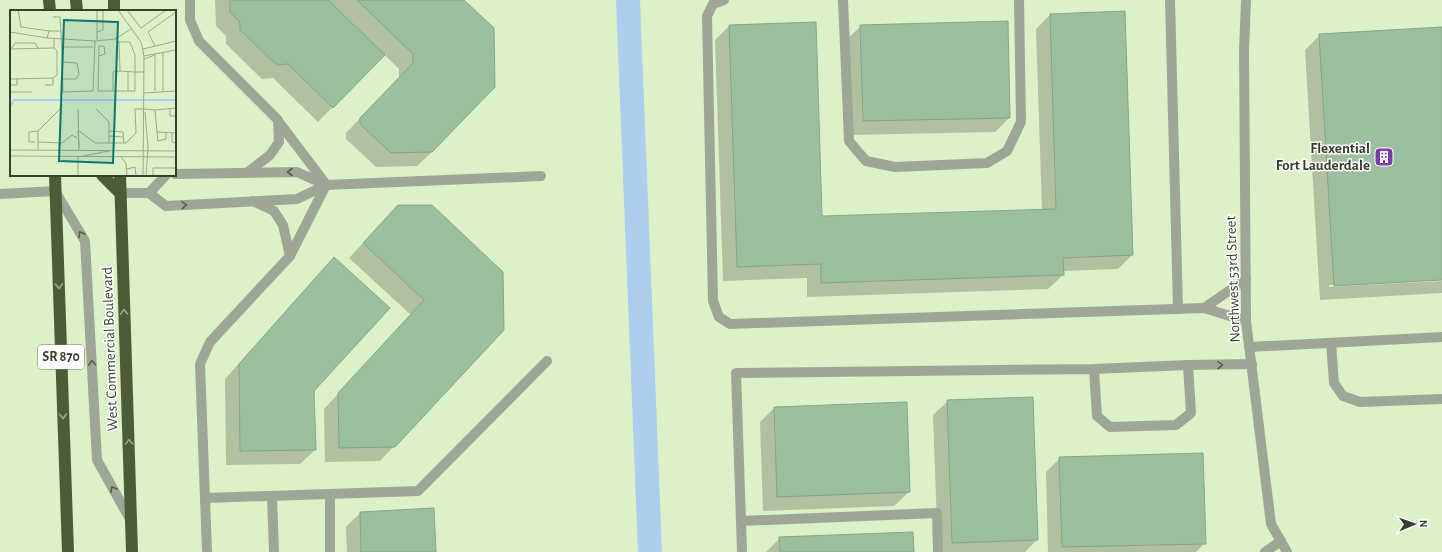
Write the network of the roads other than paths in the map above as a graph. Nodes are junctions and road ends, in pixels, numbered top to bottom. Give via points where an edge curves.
1 (49, 0) edge
2 (76, 0) edge
3 (190, 0) edge
4 (724, 0) edge
5 (843, 0) edge
6 (1019, 0) edge
7 (1170, 0) edge
8 (1246, 0) edge
9 (50, 10) edge
10 (77, 10) edge
11 (278, 120) junction
12 (248, 172) junction
13 (176, 174) edge
14 (55, 176) edge
15 (103, 176) edge
16 (120, 176) edge
17 (165, 176) edge
18 (541, 176) dead end
19 (326, 185) junction
20 (55, 191) junction
21 (149, 193) junction
22 (0, 194) edge
23 (120, 194) junction
24 (251, 200) junction
25 (290, 256) junction
26 (1246, 279) junction
27 (1204, 308) junction
28 (1178, 309) junction
29 (1246, 320) junction
30 (1442, 337) edge
31 (1331, 343) junction
32 (1250, 347) junction
33 (547, 361) dead end
34 (1252, 364) junction
35 (1188, 365) junction
36 (1094, 369) junction
37 (1442, 399) edge
38 (330, 494) junction
39 (272, 496) junction
40 (205, 498) junction
41 (742, 521) junction
42 (132, 523) junction
43 (1281, 541) junction
44 (68, 552) edge
45 (132, 552) edge
46 (207, 552) edge
47 (274, 552) edge
48 (330, 552) edge
49 (742, 552) edge
50 (938, 552) edge
51 (1265, 552) edge
52 (1287, 552) edge

1 - 9 highway
2 - 10 highway
3 - 11 street via 190,20 199,41
4 - 28 street via 712,4 706,16 714,301 719,317 730,324
5 - 6 street via 849,141 866,161 895,167 988,162 1007,151 1021,122
7 - 28 street
8 - 26 street, Northwest 53rd Street
11 - 12 street via 279,142 270,155
11 - 19 street
12 - 13 street
19 -> 12 street via 297,172
14 - 20 highway, SR 870
15 - 23 highway
16 - 23 highway, West Commercial Boulevard
17 - 21 street
18 - 19 street
19 - 24 street via 297,198
19 - 25 street
20 - 22 street
42 -> 20 street, West Commercial Boulevard via 97,460 85,240
20 -> 44 highway, SR 870
21 - 23 street
21 -> 24 street via 166,206
42 -> 23 highway, West Commercial Boulevard
24 - 25 street via 274,210 283,225
25 - 40 street via 210,342 200,364
26 - 27 street
26 - 29 street, Northwest 53rd Street
27 - 28 street
27 - 29 street
29 - 32 street, Northwest 53rd Street
30 - 31 street
31 - 32 street
31 - 37 street via 1334,383 1343,396 1360,402
32 - 34 street, Northwest 53rd Street
33 - 38 street via 418,491
35 -> 34 street
34 - 43 street, Northwest 53rd Street via 1271,524
35 - 36 street
35 - 36 street via 1191,413 1176,425 1110,427 1097,416
36 - 41 street via 736,373
38 - 39 street
38 - 48 street
39 - 40 street
39 - 47 street
40 - 46 street
41 - 49 street
41 - 50 street via 936,513
42 - 45 highway, West Commercial Boulevard
43 - 51 street
43 - 52 street, Northwest 53rd Street

